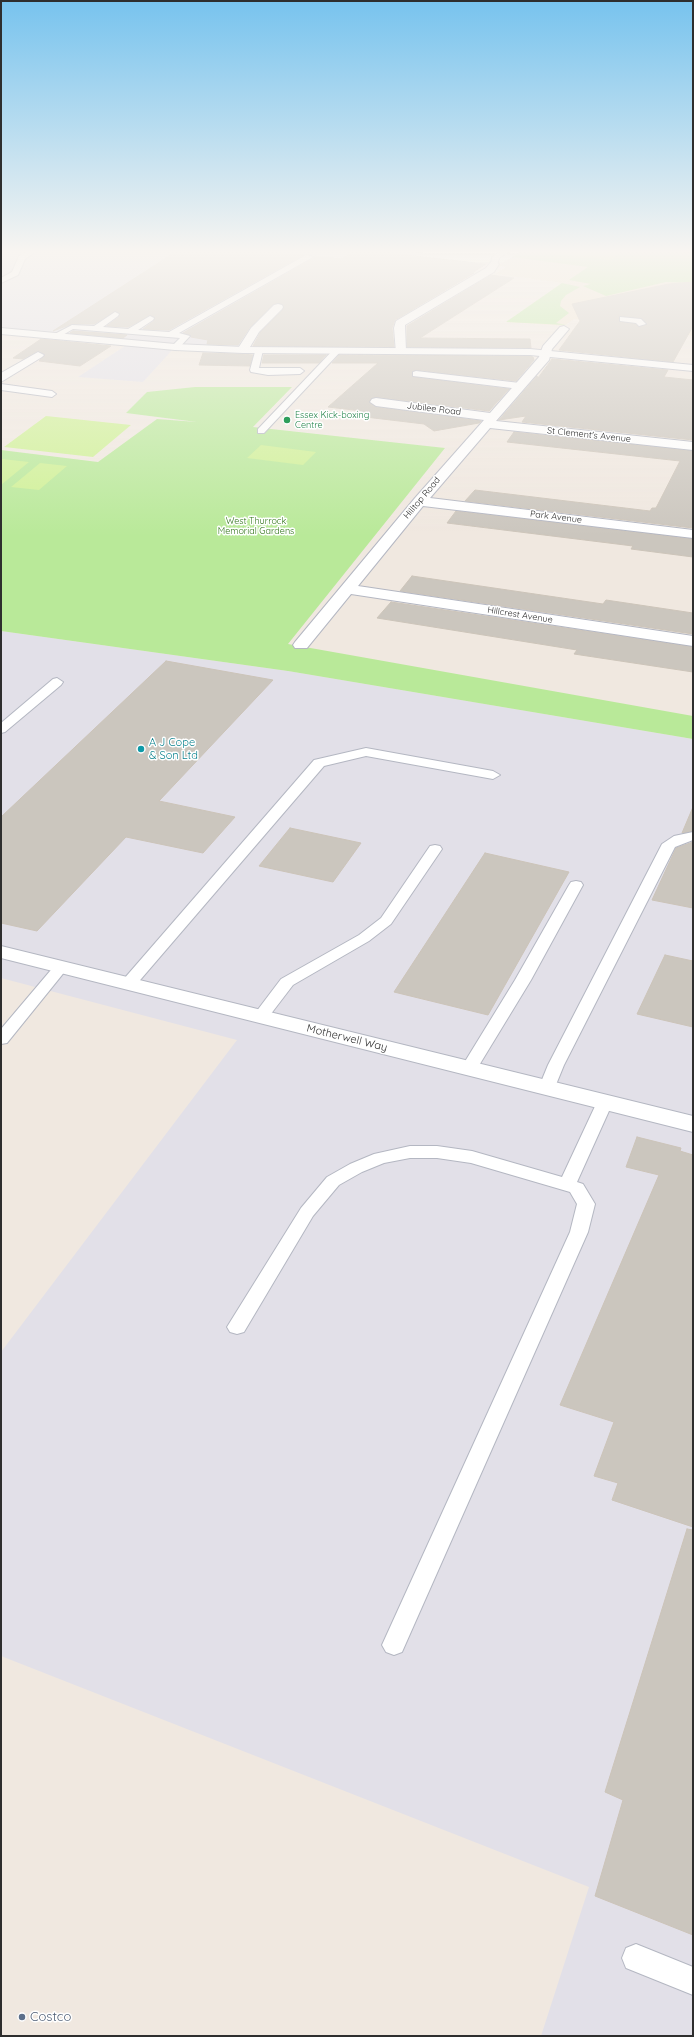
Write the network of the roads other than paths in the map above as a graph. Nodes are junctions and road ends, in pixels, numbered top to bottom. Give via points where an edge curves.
1 (164, 346) edge
2 (245, 346) edge
3 (400, 346) edge
4 (549, 346) edge
5 (175, 347) joint
6 (243, 350) junction
7 (259, 350) junction
8 (338, 350) junction
9 (400, 351) junction
10 (547, 353) junction
11 (38, 355) dead end
12 (7, 360) dead end
13 (25, 363) junction
14 (693, 368) edge
15 (300, 371) dead end
16 (416, 374) dead end
17 (1, 378) edge
18 (520, 386) junction
19 (1, 387) edge
20 (52, 394) dead end
21 (376, 402) dead end
22 (489, 420) junction
23 (261, 431) dead end
24 (693, 446) edge
25 (420, 501) junction
26 (693, 534) edge
27 (346, 589) junction
28 (693, 641) edge
29 (301, 645) dead end
30 (57, 682) dead end
31 (1, 729) edge
32 (494, 775) dead end
33 (693, 836) edge
34 (435, 849) dead end
35 (576, 885) dead end
36 (1, 952) edge
37 (61, 967) junction
38 (129, 983) junction
39 (261, 1016) junction
40 (1, 1039) edge
41 (469, 1068) junction
42 (547, 1087) junction
43 (605, 1102) junction
44 (693, 1124) edge
45 (567, 1185) junction
46 (236, 1327) dead end
47 (394, 1644) dead end
48 (636, 1958) dead end
49 (693, 1981) edge

1 - 5 street
2 - 6 street
3 - 9 street
4 - 10 street, Hilltop Road
5 - 6 street
6 - 7 street
7 - 8 street
7 - 15 lane via 254,370
8 - 9 street
8 - 23 lane
9 - 10 street
10 - 14 street
10 - 18 street, Hilltop Road
11 - 13 street
12 - 13 street
13 - 17 street
16 - 18 lane
18 - 22 street, Hilltop Road
19 - 20 lane
21 - 22 street, Jubilee Road
22 - 24 street, St Clement's Avenue
22 - 25 street, Hilltop Road
25 - 26 street, Park Avenue
25 - 27 street, Hilltop Road
27 - 28 street, Hillcrest Avenue
27 - 29 street, Hilltop Road
30 - 31 lane
32 - 38 lane via 366,752 320,763
33 - 42 lane via 668,844
34 - 39 lane via 386,921 364,938 287,982 276,993
35 - 41 lane via 523,980
36 - 37 street, Motherwell Way
37 - 38 street, Motherwell Way
37 - 40 lane
38 - 39 street, Motherwell Way
39 - 41 street, Motherwell Way
41 - 42 street, Motherwell Way
42 - 43 street, Motherwell Way
43 - 44 street, Motherwell Way
43 - 45 lane
45 - 46 lane via 472,1157 438,1152 410,1152 380,1158 356,1168 333,1181 308,1212
45 - 47 lane via 577,1188 586,1204 578,1232
48 - 49 lane

